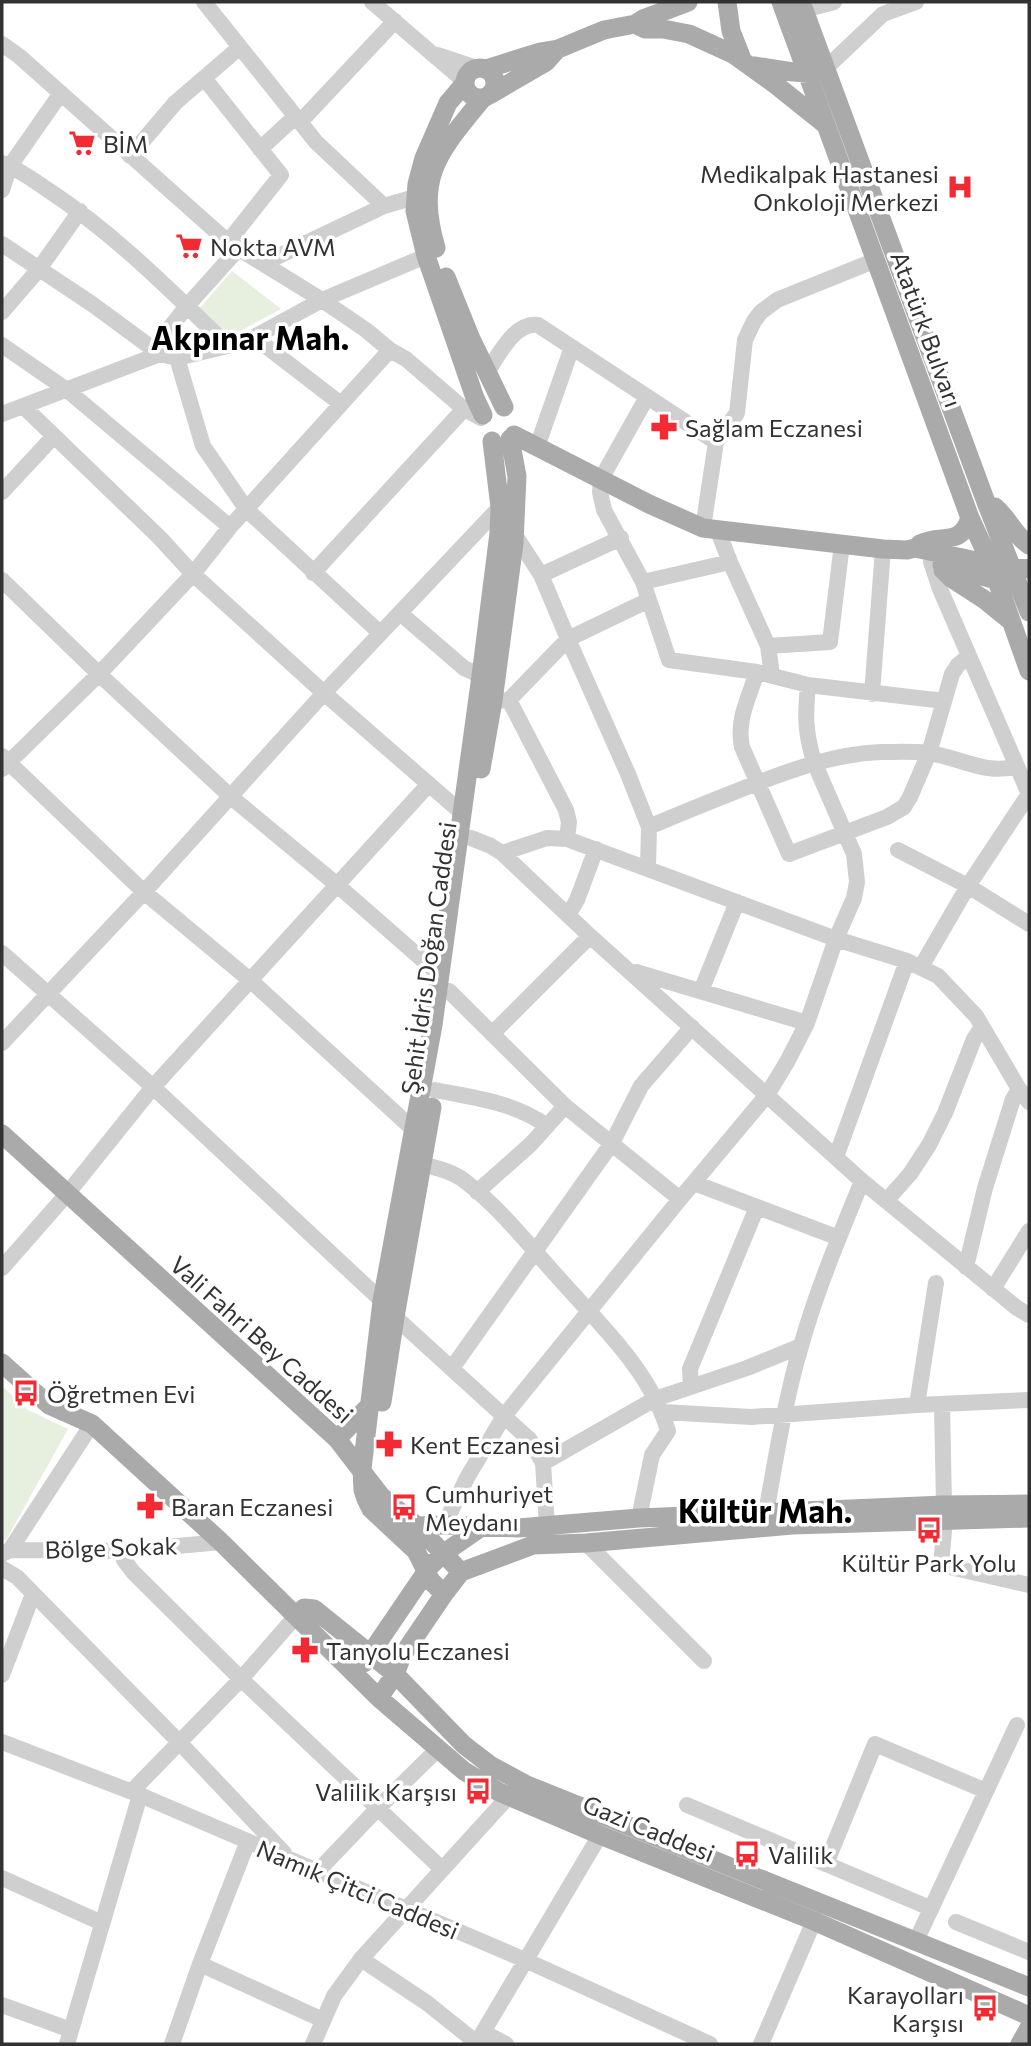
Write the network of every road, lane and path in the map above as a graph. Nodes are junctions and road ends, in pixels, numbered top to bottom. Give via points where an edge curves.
1 (204, 2) edge
2 (372, 2) edge
3 (688, 2) edge
4 (727, 2) edge
5 (782, 2) edge
6 (834, 2) edge
7 (916, 2) edge
8 (803, 6) edge
9 (395, 20) junction
10 (635, 24) junction
11 (2, 44) edge
12 (240, 47) junction
13 (558, 49) junction
14 (746, 62) junction
15 (817, 70) junction
16 (473, 75) junction
17 (204, 78) junction
18 (61, 93) junction
19 (487, 96) junction
20 (298, 119) junction
21 (827, 126) junction
22 (260, 149) junction
23 (130, 156) junction
24 (6, 164) edge
25 (2, 190) edge
26 (415, 197) junction
27 (384, 206) junction
28 (80, 211) junction
29 (2, 244) edge
30 (234, 245) junction
31 (426, 256) junction
32 (876, 260) junction
33 (264, 263) junction
34 (39, 269) junction
35 (322, 300) junction
36 (187, 306) junction
37 (2, 312) edge
38 (254, 337) junction
39 (2, 345) edge
40 (228, 346) junction
41 (572, 347) junction
42 (390, 350) junction
43 (156, 351) junction
44 (177, 358) junction
45 (487, 372) junction
46 (67, 390) junction
47 (647, 397) junction
48 (341, 404) junction
49 (24, 407) junction
50 (504, 407) junction
51 (2, 414) edge
52 (476, 414) junction
53 (54, 436) junction
54 (505, 439) junction
55 (716, 442) junction
56 (537, 447) junction
57 (601, 480) junction
58 (2, 492) edge
59 (986, 502) junction
60 (500, 507) junction
61 (247, 510) junction
62 (970, 518) junction
63 (230, 527) junction
64 (710, 530) junction
65 (515, 535) junction
66 (621, 538) junction
67 (842, 544) junction
68 (1029, 545) edge
69 (883, 549) junction
70 (911, 549) junction
71 (730, 562) junction
72 (935, 563) junction
73 (994, 572) junction
74 (313, 573) junction
75 (193, 574) junction
76 (541, 575) junction
77 (1022, 575) edge
78 (2, 580) edge
79 (643, 582) junction
80 (649, 600) junction
81 (400, 612) junction
82 (1029, 612) edge
83 (1011, 621) junction
84 (380, 633) junction
85 (568, 639) junction
86 (768, 646) junction
87 (969, 656) junction
88 (1029, 671) edge
89 (765, 673) junction
90 (99, 674) junction
91 (481, 676) junction
92 (808, 685) junction
93 (324, 693) junction
94 (872, 694) junction
95 (501, 700) junction
96 (944, 701) junction
97 (929, 753) junction
98 (4, 762) edge
99 (814, 762) junction
100 (1017, 766) junction
101 (757, 783) junction
102 (429, 784) junction
103 (1029, 794) edge
104 (232, 797) junction
105 (462, 813) junction
106 (649, 827) junction
107 (846, 833) junction
108 (471, 838) junction
109 (567, 839) junction
110 (596, 849) junction
111 (898, 850) dead end
112 (502, 853) junction
113 (648, 868) junction
114 (336, 884) junction
115 (968, 886) junction
116 (145, 892) junction
117 (737, 902) junction
118 (568, 915) junction
119 (1029, 924) edge
120 (590, 936) junction
121 (836, 939) junction
122 (2, 953) edge
123 (914, 964) junction
124 (630, 971) junction
125 (250, 979) junction
126 (444, 983) junction
127 (701, 991) junction
128 (48, 995) junction
129 (807, 1023) junction
130 (692, 1027) junction
131 (982, 1027) junction
132 (492, 1034) junction
133 (2, 1043) edge
134 (153, 1087) junction
135 (435, 1090) junction
136 (1025, 1091) edge
137 (767, 1095) junction
138 (565, 1106) junction
139 (547, 1126) junction
140 (414, 1130) junction
141 (2, 1134) edge
142 (612, 1143) junction
143 (836, 1157) junction
144 (422, 1164) junction
145 (862, 1181) junction
146 (694, 1183) junction
147 (477, 1192) junction
148 (68, 1194) junction
149 (680, 1199) junction
150 (886, 1201) junction
151 (757, 1207) junction
152 (1029, 1231) edge
153 (839, 1238) junction
154 (535, 1252) junction
155 (967, 1267) junction
156 (2, 1268) edge
157 (936, 1283) dead end
158 (993, 1289) junction
159 (382, 1301) junction
160 (589, 1312) junction
161 (1029, 1315) edge
162 (395, 1317) junction
163 (801, 1346) junction
164 (2, 1363) edge
165 (452, 1368) junction
166 (691, 1387) junction
167 (1029, 1400) edge
168 (942, 1404) junction
169 (917, 1405) junction
170 (659, 1406) junction
171 (368, 1407) junction
172 (784, 1414) junction
173 (504, 1416) junction
174 (92, 1424) junction
175 (337, 1439) junction
176 (542, 1463) junction
177 (366, 1476) junction
178 (1029, 1504) edge
179 (766, 1513) junction
180 (945, 1513) junction
181 (639, 1518) junction
182 (1029, 1518) edge
183 (444, 1525) junction
184 (417, 1526) junction
185 (484, 1526) junction
186 (547, 1526) junction
187 (221, 1542) junction
188 (586, 1543) junction
189 (123, 1551) junction
190 (6, 1552) edge
191 (444, 1553) junction
192 (2, 1568) edge
193 (426, 1572) junction
194 (461, 1572) junction
195 (1029, 1585) edge
196 (33, 1594) junction
197 (444, 1594) junction
198 (296, 1616) junction
199 (370, 1654) junction
200 (704, 1661) dead end
201 (395, 1674) junction
202 (2, 1675) edge
203 (355, 1675) junction
204 (241, 1679) junction
205 (379, 1698) junction
206 (1017, 1725) dead end
207 (2, 1742) edge
208 (180, 1743) junction
209 (439, 1748) junction
210 (986, 1791) junction
211 (136, 1793) junction
212 (509, 1796) junction
213 (687, 1805) dead end
214 (378, 1808) junction
215 (600, 1835) junction
216 (248, 1841) junction
217 (291, 1860) junction
218 (826, 1864) junction
219 (442, 1869) junction
220 (317, 1872) junction
221 (2, 1878) edge
222 (930, 1908) junction
223 (406, 1909) junction
224 (814, 1921) junction
225 (956, 1922) dead end
226 (102, 1923) junction
227 (916, 1941) junction
228 (1029, 1952) edge
229 (361, 1959) junction
230 (524, 1960) junction
231 (200, 1964) junction
232 (1029, 1987) edge
233 (2, 2006) edge
234 (1029, 2016) edge
235 (323, 2020) junction
236 (1029, 2028) edge
237 (69, 2037) edge
238 (479, 2040) edge
239 (172, 2044) edge
240 (314, 2044) edge
241 (506, 2044) edge
242 (710, 2044) edge
243 (761, 2044) edge
244 (1020, 2044) edge

1 - 12 street
2 - 9 street
3 - 10 main road
4 - 14 main road via 731,31
5 - 15 main road, Atatürk Bulvarı
6 - 8 street
7 - 15 street via 883,13
8 - 15 main road, Atatürk Bulvarı
9 - 16 street via 432,53
9 - 20 street
10 - 13 main road via 604,30
10 - 14 main road via 690,34
11 - 18 street
12 - 17 street
12 - 20 street
13 - 16 main road
13 - 19 main road via 546,62
14 - 15 main road via 793,72
14 - 21 main road
15 - 21 main road, Atatürk Bulvarı
15 - 59 main road, Atatürk Bulvarı
16 - 19 main road via 469,94
16 - 19 main road via 491,72 494,90
16 - 26 main road via 448,103 420,171
17 - 22 street
17 - 23 street via 175,103
18 - 23 street
18 - 24 street
19 - 45 main road via 439,155 429,194 439,256
20 - 22 street
20 - 27 street
21 - 32 main road, Atatürk Bulvarı
22 - 30 street via 281,175
23 - 30 street
24 - 25 street
24 - 28 street
26 - 27 street
26 - 31 main road
27 - 33 street
28 - 34 street
28 - 36 street
29 - 34 street
30 - 33 street
30 - 36 street
31 - 35 street
31 - 52 main road via 475,398
32 - 55 street via 777,300 761,312 745,340 737,413
32 - 62 main road, Atatürk Bulvarı
33 - 35 street
34 - 37 street
34 - 43 street
35 - 38 street
35 - 42 street
36 - 40 street
36 - 43 street
38 - 40 street
38 - 48 street
39 - 46 street
40 - 44 street
41 - 45 street via 532,324 516,332
41 - 47 street
41 - 56 street
42 - 48 street
42 - 52 street
43 - 44 street
43 - 46 street
44 - 61 street via 203,446
45 - 50 main road
46 - 49 street
46 - 63 street
47 - 55 street
47 - 57 street
48 - 61 street
49 - 51 street
49 - 53 street
50 - 52 main road
50 - 54 main road via 517,424
52 - 54 main road via 483,433
52 - 74 street
53 - 58 street
53 - 75 street
54 - 56 main road
54 - 60 main road, Şehit İdris Doğan Caddesi
54 - 65 main road, Şehit İdris Doğan Caddesi via 517,475
55 - 64 street
56 - 57 main road
57 - 64 main road
57 - 66 street via 604,510
59 - 68 main road via 999,510
59 - 77 main road, Atatürk Bulvarı
60 - 81 street
60 - 91 main road, Şehit İdris Doğan Caddesi
61 - 63 street
61 - 74 street
62 - 70 main road via 955,537 926,541
62 - 73 main road, Atatürk Bulvarı
63 - 75 street
64 - 67 main road
64 - 71 street
65 - 76 street
65 - 95 main road, Şehit İdris Doğan Caddesi
66 - 76 street
66 - 79 street
67 - 69 main road
67 - 86 street via 830,642
69 - 70 main road
69 - 94 street
70 - 72 main road via 915,556
70 - 73 main road
71 - 79 street
71 - 86 street
72 - 73 main road
72 - 83 main road
72 - 87 street via 940,589
73 - 77 main road
73 - 83 main road, Atatürk Bulvarı
74 - 84 street
75 - 90 street
75 - 93 street
76 - 85 street
77 - 82 main road, Atatürk Bulvarı
78 - 90 street
79 - 80 street
80 - 85 street
80 - 89 street via 669,660
81 - 84 street
81 - 91 street via 464,668
83 - 88 main road, Atatürk Bulvarı
84 - 93 street
85 - 95 street
85 - 106 street
86 - 89 street
87 - 96 street via 952,674
87 - 100 street
89 - 92 street
89 - 101 street via 743,714 739,736
90 - 98 street
90 - 104 street
91 - 105 main road, Şehit İdris Doğan Caddesi
92 - 94 street
92 - 99 street via 806,730
93 - 102 street
93 - 104 street
94 - 96 street
95 - 108 main road, Şehit İdris Doğan Caddesi via 474,804
95 - 109 street via 566,810
96 - 97 street
97 - 99 street via 859,754
97 - 100 street via 994,769
97 - 107 street via 904,807
98 - 116 street
99 - 101 street
99 - 107 street
100 - 103 street
101 - 106 street
101 - 107 street via 789,854
102 - 105 street
102 - 114 street
103 - 115 street
104 - 114 street
104 - 116 street
105 - 126 main road, Şehit İdris Doğan Caddesi
106 - 113 street
107 - 121 street via 857,882
108 - 112 street
108 - 126 main road, Şehit İdris Doğan Caddesi
109 - 110 street
109 - 112 street via 547,838
110 - 113 street
110 - 118 street
111 - 115 street
112 - 118 street
113 - 117 street
114 - 125 street
114 - 126 street
115 - 119 street
115 - 123 street
116 - 125 street
116 - 128 street
117 - 121 street
117 - 127 street
118 - 120 street
120 - 124 street
120 - 132 street
121 - 123 street
121 - 129 street
122 - 128 street
123 - 131 street via 938,976
123 - 143 street
124 - 127 street
124 - 130 street
125 - 134 street
125 - 140 street
126 - 132 street
126 - 135 main road, Şehit İdris Doğan Caddesi via 443,1043
126 - 140 main road, Şehit İdris Doğan Caddesi
127 - 129 street
128 - 133 street
128 - 134 street
129 - 137 street
130 - 137 street
130 - 142 street via 641,1086
131 - 136 street
131 - 150 street via 929,1145
132 - 138 street
134 - 148 street
134 - 159 street
135 - 139 street via 506,1105
135 - 144 main road, Şehit İdris Doğan Caddesi
136 - 155 street via 1013,1099 988,1177
137 - 143 street
137 - 146 street
138 - 139 street
138 - 142 street
139 - 147 street
140 - 159 main road, Şehit İdris Doğan Caddesi
141 - 148 main road, Vali Fahri Bey Caddesi
142 - 149 street
142 - 154 street
143 - 145 street
144 - 147 street via 455,1175
144 - 162 main road, Şehit İdris Doğan Caddesi
145 - 150 street
145 - 153 street
146 - 149 street
146 - 151 street
147 - 154 street
148 - 156 street
148 - 175 main road, Vali Fahri Bey Caddesi
149 - 160 street
150 - 155 street
151 - 153 street
151 - 166 street via 690,1369
152 - 158 street
153 - 163 street
154 - 160 street
154 - 165 street
155 - 158 street
157 - 169 street
158 - 161 street
159 - 162 street
159 - 171 main road, Şehit İdris Doğan Caddesi
160 - 170 street via 627,1355
160 - 173 street
162 - 165 street
162 - 177 main road, Şehit İdris Doğan Caddesi
163 - 166 street
163 - 172 street
164 - 174 main road, Gazi Caddesi via 48,1405
165 - 173 street
166 - 170 street
167 - 168 street
168 - 169 street
168 - 180 street
169 - 172 street
170 - 172 street via 751,1417
170 - 176 street
170 - 181 street via 668,1431 652,1455
171 - 175 main road
171 - 177 main road, Şehit İdris Doğan Caddesi
172 - 179 street
173 - 176 street via 530,1440
173 - 183 street
174 - 187 main road, Gazi Caddesi
174 - 190 street
175 - 177 main road, Vali Fahri Bey Caddesi
176 - 186 street
177 - 184 main road, Vali Fahri Bey Caddesi via 381,1496
177 - 193 main road via 363,1490 371,1509 416,1551
178 - 180 main road
179 - 180 main road
179 - 181 main road
180 - 182 main road
180 - 188 main road
180 - 195 street via 941,1565
181 - 186 main road
183 - 184 main road
183 - 185 main road
184 - 191 main road, Vali Fahri Bey Caddesi
185 - 186 main road
185 - 191 main road
187 - 189 street, Bölge Sokak
187 - 198 main road, Gazi Caddesi
188 - 194 main road via 533,1545
188 - 200 street
189 - 190 street, Bölge Sokak
189 - 204 street via 133,1572
191 - 193 main road
191 - 194 main road, Vali Fahri Bey Caddesi
192 - 196 street
193 - 197 main road
193 - 199 main road
194 - 197 main road
196 - 202 street
196 - 208 street
197 - 201 main road
198 - 199 main road, Gazi Caddesi via 304,1608 314,1609
198 - 203 main road, Gazi Caddesi
198 - 204 street
199 - 201 main road, Gazi Caddesi
199 - 203 main road
201 - 205 main road
201 - 227 main road, Gazi Caddesi via 464,1745 527,1785
203 - 205 main road, Gazi Caddesi
204 - 208 street
204 - 214 street
205 - 209 main road, Gazi Caddesi
206 - 210 street
207 - 211 street, Namık Çitci Caddesi
208 - 211 street
208 - 217 street
209 - 212 main road, Gazi Caddesi via 464,1771
209 - 214 street
210 - 218 street via 874,1744
210 - 222 street
211 - 216 street, Namık Çitci Caddesi
211 - 226 street
212 - 215 main road, Gazi Caddesi
212 - 219 street
213 - 218 street
214 - 219 street
214 - 220 street
215 - 224 main road, Gazi Caddesi
215 - 230 street
216 - 217 street, Namık Çitci Caddesi
216 - 231 street
217 - 220 street, Namık Çitci Caddesi
218 - 222 street
219 - 223 street
220 - 223 street, Namık Çitci Caddesi
221 - 226 street
222 - 227 street
223 - 229 street
223 - 230 street, Namık Çitci Caddesi
224 - 234 main road, Gazi Caddesi
224 - 243 street
225 - 228 street
226 - 237 street
227 - 232 main road, Gazi Caddesi
229 - 235 street
229 - 238 street
230 - 238 street
230 - 242 street, Namık Çitci Caddesi
231 - 235 street
231 - 239 street
233 - 237 street
235 - 240 street
236 - 244 main road
238 - 241 street

